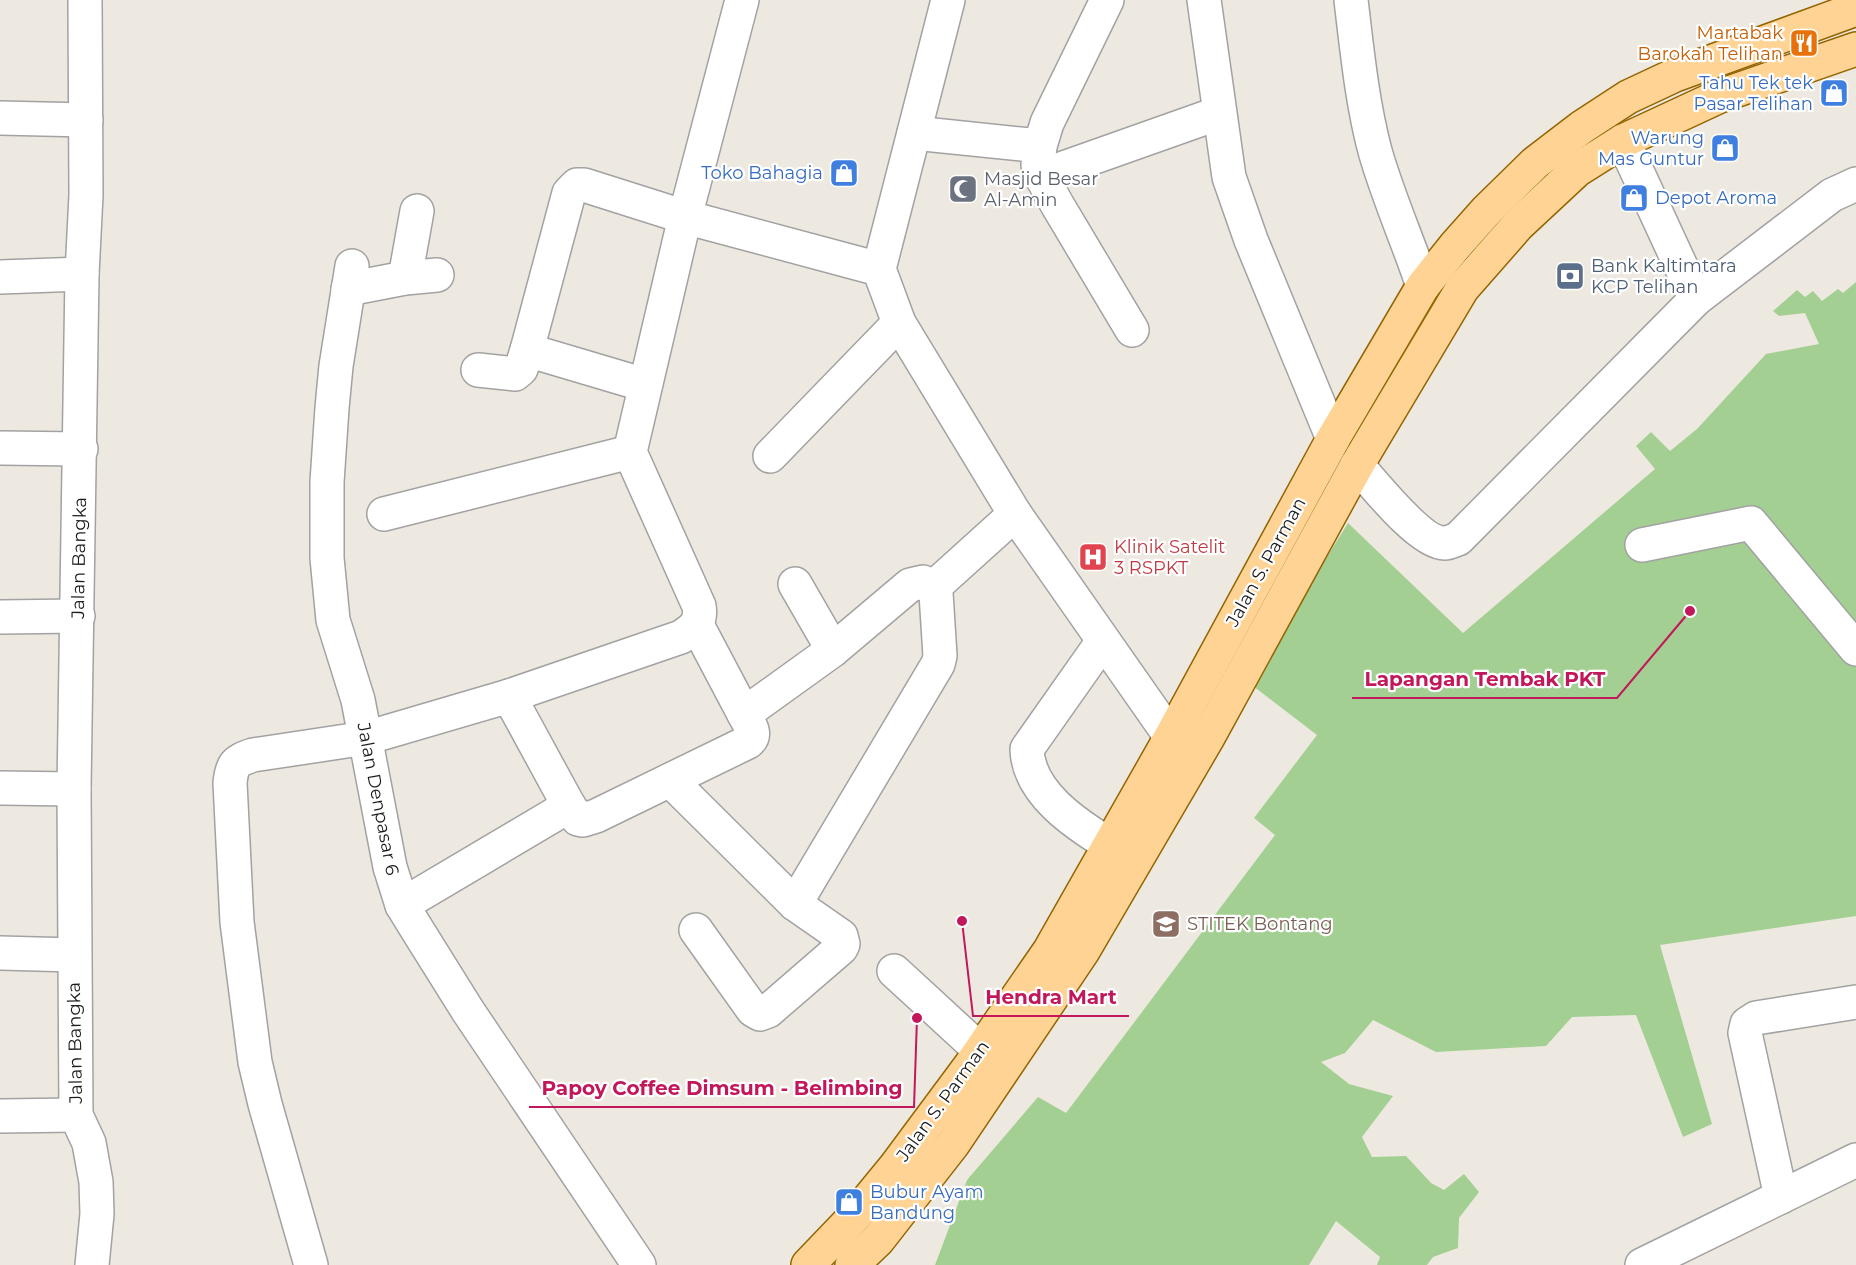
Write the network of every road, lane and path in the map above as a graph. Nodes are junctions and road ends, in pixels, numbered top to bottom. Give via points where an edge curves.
1 (85, 0) edge
2 (742, 0) edge
3 (948, 0) edge
4 (1107, 0) edge
5 (1203, 0) edge
6 (1351, 0) edge
7 (1856, 9) edge
8 (1856, 49) edge
9 (1220, 113) junction
10 (0, 118) edge
11 (86, 120) junction
12 (914, 133) junction
13 (1623, 141) junction
14 (1041, 161) junction
15 (1856, 184) edge
16 (417, 211) dead end
17 (685, 217) junction
18 (879, 269) junction
19 (82, 274) junction
20 (0, 277) edge
21 (1423, 286) junction
22 (1696, 299) junction
23 (899, 323) junction
24 (1132, 330) dead end
25 (527, 350) junction
26 (478, 370) dead end
27 (645, 385) junction
28 (1333, 439) junction
29 (0, 448) edge
30 (81, 449) junction
31 (630, 452) junction
32 (770, 456) dead end
33 (1357, 465) junction
34 (384, 514) dead end
35 (1015, 514) junction
36 (1642, 545) dead end
37 (795, 584) dead end
38 (933, 588) junction
39 (78, 616) junction
40 (0, 617) edge
41 (697, 625) junction
42 (1103, 641) junction
43 (1856, 649) edge
44 (833, 650) junction
45 (509, 696) junction
46 (744, 714) junction
47 (1171, 737) junction
48 (366, 738) junction
49 (670, 780) junction
50 (0, 788) edge
51 (75, 789) junction
52 (568, 806) junction
53 (1110, 845) junction
54 (795, 904) junction
55 (402, 905) junction
56 (696, 930) dead end
57 (0, 953) edge
58 (74, 955) junction
59 (894, 971) dead end
60 (1856, 1002) edge
61 (981, 1051) junction
62 (76, 1115) junction
63 (0, 1116) edge
64 (1856, 1160) edge
65 (1781, 1197) junction
66 (92, 1265) edge
67 (311, 1265) edge
68 (639, 1265) edge
69 (808, 1265) edge
70 (852, 1265) edge
71 (1642, 1265) edge

1 - 11 street, Jalan Bangka
2 - 17 street
3 - 12 street
4 - 14 street via 1047,123
5 - 9 street
6 - 21 street via 1375,151
7 - 21 main road, Jalan S. Parman via 1675,75 1628,97 1535,163 1486,210
8 - 13 main road, Jalan S. Parman via 1720,96
9 - 14 street
9 - 28 street via 1229,177
10 - 11 street
11 - 19 street, Jalan Bangka
12 - 14 street
12 - 18 street
13 - 22 street
13 - 33 main road, Jalan S. Parman via 1577,170 1518,225 1462,289
14 - 24 street
15 - 22 street via 1832,195
16 - 48 street, Jalan Denpasar 6 via 421,277 350,278 336,366 327,482 327,558 333,620
17 - 18 street
17 - 25 street via 584,185 572,188
17 - 27 street
18 - 23 street
19 - 20 street
19 - 30 street, Jalan Bangka
21 - 28 main road, Jalan S. Parman
22 - 33 street via 1458,539 1445,543 1426,537
23 - 32 street
23 - 35 street
25 - 26 street via 519,373
25 - 27 street
27 - 31 street
28 - 47 main road, Jalan S. Parman
29 - 30 street
30 - 39 street, Jalan Bangka
31 - 34 street
31 - 41 street via 699,606
33 - 70 main road, Jalan S. Parman via 1207,740 1083,951 953,1144 878,1240
35 - 38 street
35 - 42 street
36 - 43 street via 1751,523
37 - 44 street
38 - 44 street via 923,582 910,585
38 - 54 street via 938,664
39 - 40 street
39 - 51 street, Jalan Bangka
41 - 45 street via 681,637
41 - 46 street
42 - 47 street
42 - 53 street via 1026,749 1032,774 1053,803 1075,824
44 - 46 street
45 - 48 street
45 - 52 street
46 - 49 street via 752,738
47 - 53 main road, Jalan S. Parman
48 - 55 street, Jalan Denpasar 6 via 390,867
48 - 67 street via 253,755 239,760 231,769 237,922 255,1062
49 - 52 street via 583,820
49 - 54 street
50 - 51 street
51 - 58 street, Jalan Bangka
52 - 55 street
53 - 61 main road, Jalan S. Parman via 1050,950
54 - 56 street via 841,936 843,944 760,1014 753,1010
55 - 68 street, Jalan Denpasar 6 via 468,1011
57 - 58 street
58 - 62 street, Jalan Bangka
59 - 61 street
60 - 65 street via 1756,1018 1747,1024 1745,1033
61 - 69 main road, Jalan S. Parman via 854,1217
62 - 63 street
62 - 66 street via 89,1143 96,1182
64 - 65 street
65 - 71 street

